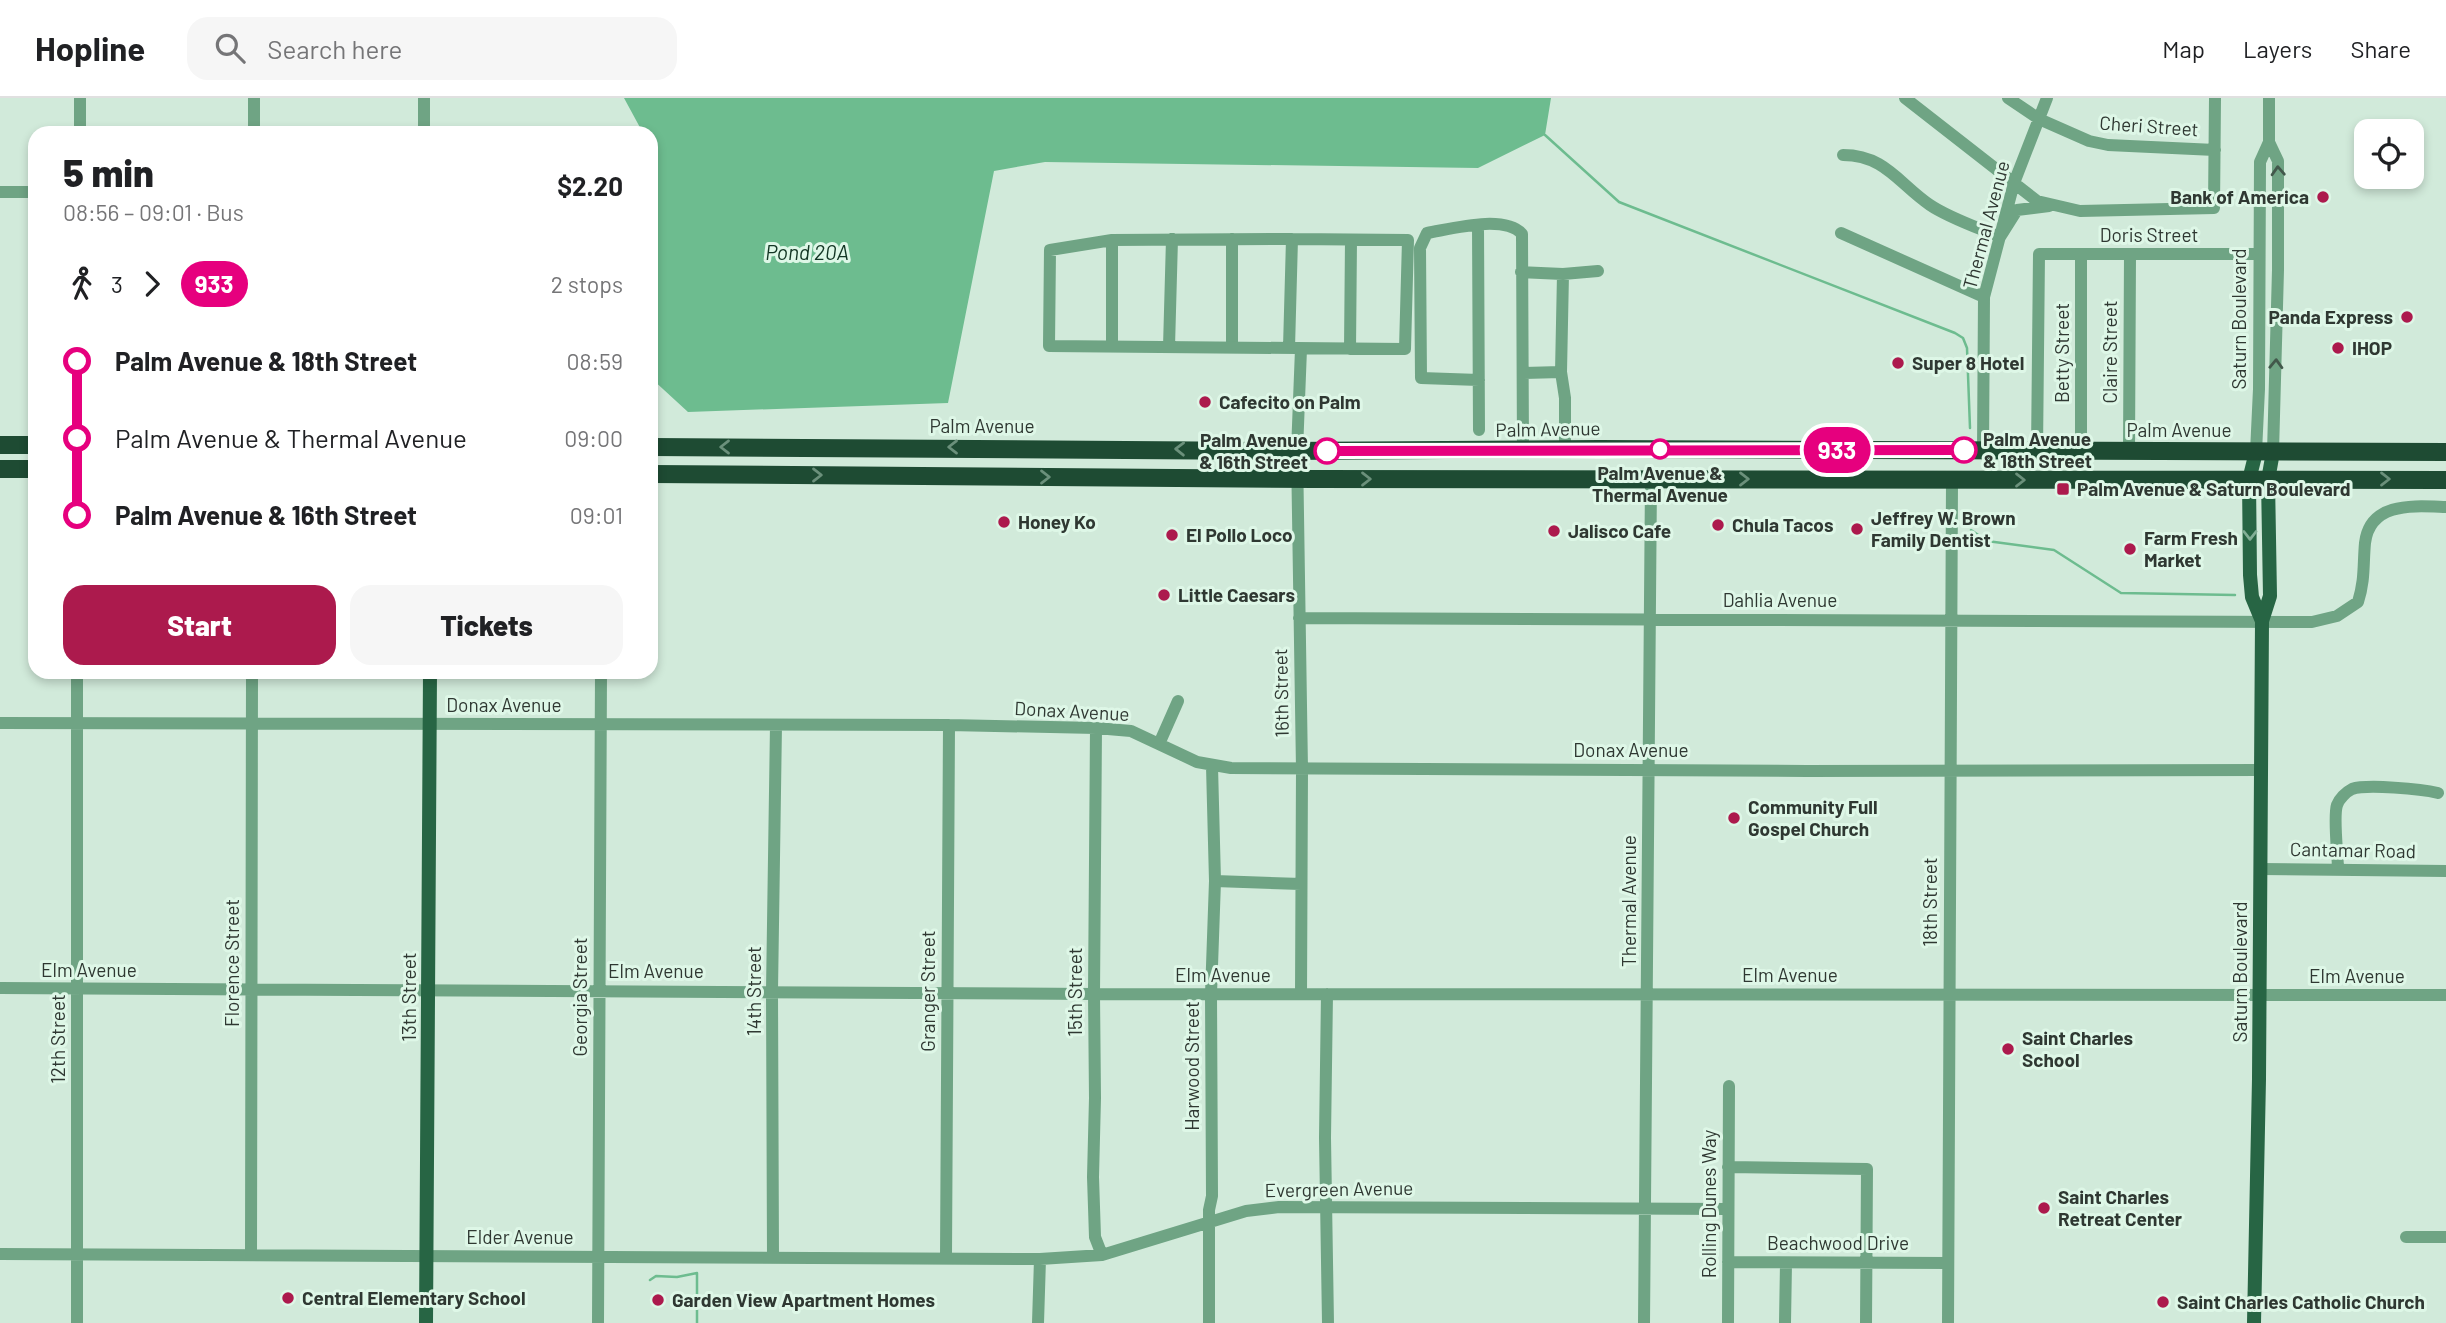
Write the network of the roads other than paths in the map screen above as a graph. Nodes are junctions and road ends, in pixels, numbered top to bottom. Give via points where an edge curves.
1 (80, 98) edge
2 (254, 98) edge
3 (424, 98) edge
4 (1906, 98) edge
5 (2008, 98) edge
6 (2047, 98) edge
7 (2216, 98) edge
8 (2269, 98) edge
9 (2039, 119) junction
10 (80, 126) edge
11 (254, 126) edge
12 (424, 126) edge
13 (2269, 142) junction
14 (2215, 150) junction
15 (1843, 155) dead end
16 (2014, 183) junction
17 (0, 192) edge
18 (28, 192) edge
19 (2054, 205) junction
20 (1478, 225) junction
21 (1841, 233) dead end
22 (2000, 237) junction
23 (1172, 239) junction
24 (1232, 239) junction
25 (1292, 239) junction
26 (1112, 240) junction
27 (1351, 240) junction
28 (2081, 254) junction
29 (2130, 254) junction
30 (2259, 254) junction
31 (1598, 271) dead end
32 (1521, 272) junction
33 (1563, 274) junction
34 (1984, 297) junction
35 (1112, 347) junction
36 (1169, 347) junction
37 (1231, 348) junction
38 (1295, 348) junction
39 (1350, 349) junction
40 (1561, 372) junction
41 (1524, 373) junction
42 (1479, 380) junction
43 (1479, 430) dead end
44 (0, 445) edge
45 (28, 445) edge
46 (658, 447) edge
47 (1565, 450) junction
48 (1297, 451) junction
49 (1523, 451) junction
50 (1983, 451) junction
51 (2037, 451) junction
52 (2081, 451) junction
53 (2129, 451) junction
54 (2264, 452) junction
55 (2446, 452) edge
56 (0, 469) edge
57 (28, 469) edge
58 (658, 474) edge
59 (1298, 478) junction
60 (1651, 479) junction
61 (2441, 479) edge
62 (2249, 480) junction
63 (2268, 480) junction
64 (1952, 481) junction
65 (2446, 507) edge
66 (1299, 618) junction
67 (1650, 620) junction
68 (1951, 620) junction
69 (2262, 621) junction
70 (77, 679) edge
71 (252, 679) edge
72 (430, 679) edge
73 (601, 679) edge
74 (1178, 701) dead end
75 (0, 723) edge
76 (76, 724) junction
77 (252, 724) junction
78 (430, 725) junction
79 (601, 725) junction
80 (776, 725) junction
81 (949, 725) junction
82 (1096, 728) junction
83 (1158, 744) junction
84 (1212, 766) junction
85 (1302, 769) junction
86 (1649, 769) junction
87 (1950, 769) junction
88 (2260, 770) junction
89 (2438, 793) dead end
90 (2260, 869) junction
91 (2338, 870) junction
92 (2446, 871) edge
93 (1214, 881) junction
94 (1301, 884) junction
95 (0, 988) edge
96 (77, 989) junction
97 (251, 989) junction
98 (429, 990) junction
99 (599, 991) junction
100 (772, 991) junction
101 (947, 992) junction
102 (1094, 994) junction
103 (1211, 994) junction
104 (1301, 994) junction
105 (1327, 994) junction
106 (1647, 995) junction
107 (1949, 995) junction
108 (2260, 995) junction
109 (2446, 995) edge
110 (1729, 1086) dead end
111 (1728, 1167) junction
112 (1327, 1207) junction
113 (1645, 1208) junction
114 (1728, 1209) junction
115 (1210, 1222) junction
116 (2406, 1237) dead end
117 (2446, 1237) edge
118 (0, 1254) edge
119 (77, 1254) junction
120 (251, 1255) junction
121 (1102, 1255) junction
122 (427, 1256) junction
123 (598, 1257) junction
124 (773, 1257) junction
125 (946, 1258) junction
126 (1040, 1259) junction
127 (1728, 1262) junction
128 (1786, 1263) junction
129 (1866, 1263) junction
130 (1948, 1263) junction
131 (76, 1323) edge
132 (426, 1323) edge
133 (598, 1323) edge
134 (1038, 1323) edge
135 (1209, 1323) edge
136 (1328, 1323) edge
137 (1644, 1323) edge
138 (1728, 1323) edge
139 (1785, 1323) edge
140 (1866, 1323) edge
141 (1948, 1323) edge
142 (2254, 1323) edge

1 - 10 street
2 - 11 street
3 - 12 street
4 - 16 street
5 - 9 street, Cheri Street
6 - 9 street, Thermal Avenue
7 - 14 street
8 - 13 street, Saturn Boulevard
9 - 14 street, Cheri Street via 2108,145
9 - 16 street, Thermal Avenue
13 - 30 street, Saturn Boulevard via 2260,162
54 -> 13 street, Saturn Boulevard via 2278,270 2278,162
14 - 19 street via 2214,208 2080,211
15 - 22 street via 1873,159 1931,206
16 - 19 street via 2037,201
16 - 22 street, Thermal Avenue
17 - 18 street
19 - 22 street via 2017,210
20 - 32 street via 1506,224 1518,229 1522,234
20 - 42 street
20 - 42 street via 1427,233 1420,248 1421,379
21 - 34 street
22 - 34 street, Thermal Avenue
23 - 24 street
23 - 26 street
23 - 36 street
24 - 25 street
24 - 37 street
25 - 27 street
25 - 38 street, 16th Street
26 - 35 street
26 - 35 street via 1050,250 1049,346
27 - 39 street
27 - 39 street via 1408,240 1405,349
28 - 29 street, Doris Street
28 - 51 street, Doris Street via 2039,254
28 - 52 street, Betty Street
29 - 30 street, Doris Street
29 - 53 street, Claire Street
30 - 54 street, Saturn Boulevard via 2258,414
31 - 33 street
32 - 33 street
32 - 41 street
33 - 40 street
34 - 50 street, Thermal Avenue
35 - 36 street
36 - 37 street
37 - 38 street
38 - 39 street
38 - 48 street, 16th Street via 1301,383
40 - 41 street
40 - 47 street
41 - 49 street
42 - 43 street
44 - 45 highway
48 -> 46 highway, Palm Avenue
47 - 49 highway, Palm Avenue
47 - 50 highway, Palm Avenue
48 - 49 highway, Palm Avenue
48 - 59 street, 16th Street
50 - 51 highway, Palm Avenue
51 - 52 highway, Palm Avenue
52 - 53 highway, Palm Avenue
53 - 54 highway, Palm Avenue
54 - 55 highway, Palm Avenue
54 - 62 main road, Saturn Boulevard
54 - 63 main road, Saturn Boulevard
56 - 57 highway
58 -> 59 highway
59 -> 60 highway
59 - 66 street, 16th Street
60 -> 64 highway
60 - 67 street, Thermal Avenue
63 -> 61 highway
62 - 63 highway
64 -> 62 highway
62 -> 69 main road, Saturn Boulevard via 2252,597
63 - 69 main road, Saturn Boulevard via 2270,596
64 - 68 street, 18th Street
65 - 69 street, Dahlia Avenue via 2398,507 2379,516 2366,540 2358,603 2337,616 2312,622
66 - 67 street, Dahlia Avenue
66 - 85 street, 16th Street
67 - 68 street, Dahlia Avenue
67 - 86 street, Thermal Avenue
68 - 69 street, Dahlia Avenue
68 - 87 street, 18th Street
69 - 88 main road, Saturn Boulevard
70 - 76 street, 12th Street
71 - 77 street, Florence Street
72 - 78 main road, 13th Street
73 - 79 street, Georgia Street
74 - 83 street
75 - 76 street, Donax Avenue
76 - 77 street, Donax Avenue
76 - 96 street, 12th Street
77 - 78 street, Donax Avenue
77 - 97 street, Florence Street
78 - 79 street, Donax Avenue
78 - 98 main road, 13th Street
79 - 80 street, Donax Avenue
79 - 99 street, Georgia Street
80 - 81 street, Donax Avenue
80 - 100 street, 14th Street
81 - 82 street, Donax Avenue
81 - 101 street, Granger Street
82 - 83 street, Donax Avenue via 1131,731
82 - 102 street, 15th Street
83 - 84 street, Donax Avenue
84 - 85 street, Donax Avenue
84 - 93 street, Harwood Street
85 - 86 street, Donax Avenue
85 - 94 street, 16th Street
86 - 87 street, Donax Avenue
86 - 106 street, Thermal Avenue
87 - 88 street, Donax Avenue
87 - 107 street, 18th Street
88 - 90 main road, Saturn Boulevard
89 - 91 street via 2418,788 2352,789 2342,796 2336,807
90 - 91 street, Cantamar Road
90 - 108 main road, Saturn Boulevard
91 - 92 street, Cantamar Road
93 - 94 street
93 - 103 street, Harwood Street
94 - 104 street, 16th Street
95 - 96 street, Elm Avenue
96 - 97 street, Elm Avenue
96 - 119 street, 12th Street
97 - 98 street, Elm Avenue
97 - 120 street, Florence Street
98 - 99 street, Elm Avenue
98 - 122 main road, 13th Street
99 - 100 street, Elm Avenue
99 - 123 street, Georgia Street
100 - 101 street, Elm Avenue
100 - 124 street, 14th Street
101 - 102 street, Elm Avenue
101 - 125 street, Granger Street
102 - 103 street, Elm Avenue
102 - 121 street, 15th Street via 1093,1177 1095,1237
103 - 104 street, Elm Avenue
103 - 115 street, Harwood Street
104 - 105 street, Elm Avenue
105 - 106 street, Elm Avenue
105 - 112 street
106 - 107 street, Elm Avenue
106 - 113 street, Thermal Avenue
107 - 108 street, Elm Avenue
107 - 130 street, 18th Street
108 - 109 street, Elm Avenue
108 - 142 main road, Saturn Boulevard
110 - 111 street, Rolling Dunes Way
111 - 114 street, Rolling Dunes Way
111 - 129 street via 1867,1169
112 - 113 street, Evergreen Avenue
112 - 115 street, Evergreen Avenue via 1257,1209
112 - 136 street
113 - 114 street, Evergreen Avenue
113 - 137 street, Thermal Avenue
114 - 127 street, Rolling Dunes Way
115 - 121 street, Evergreen Avenue
115 - 135 street, Harwood Street
116 - 117 street
118 - 119 street, Elder Avenue
119 - 120 street, Elder Avenue
119 - 131 street, 12th Street
120 - 122 street, Elder Avenue
121 - 126 street, Evergreen Avenue
122 - 123 street, Elder Avenue
122 - 132 main road, 13th Street
123 - 124 street, Elder Avenue
123 - 133 street, Georgia Street
124 - 125 street, Elder Avenue
125 - 126 street, Elder Avenue
126 - 134 street
127 - 128 street, Beachwood Drive
127 - 138 street, Rolling Dunes Way
128 - 129 street, Beachwood Drive
128 - 139 street
129 - 130 street, Beachwood Drive
129 - 140 street
130 - 141 street, 18th Street

